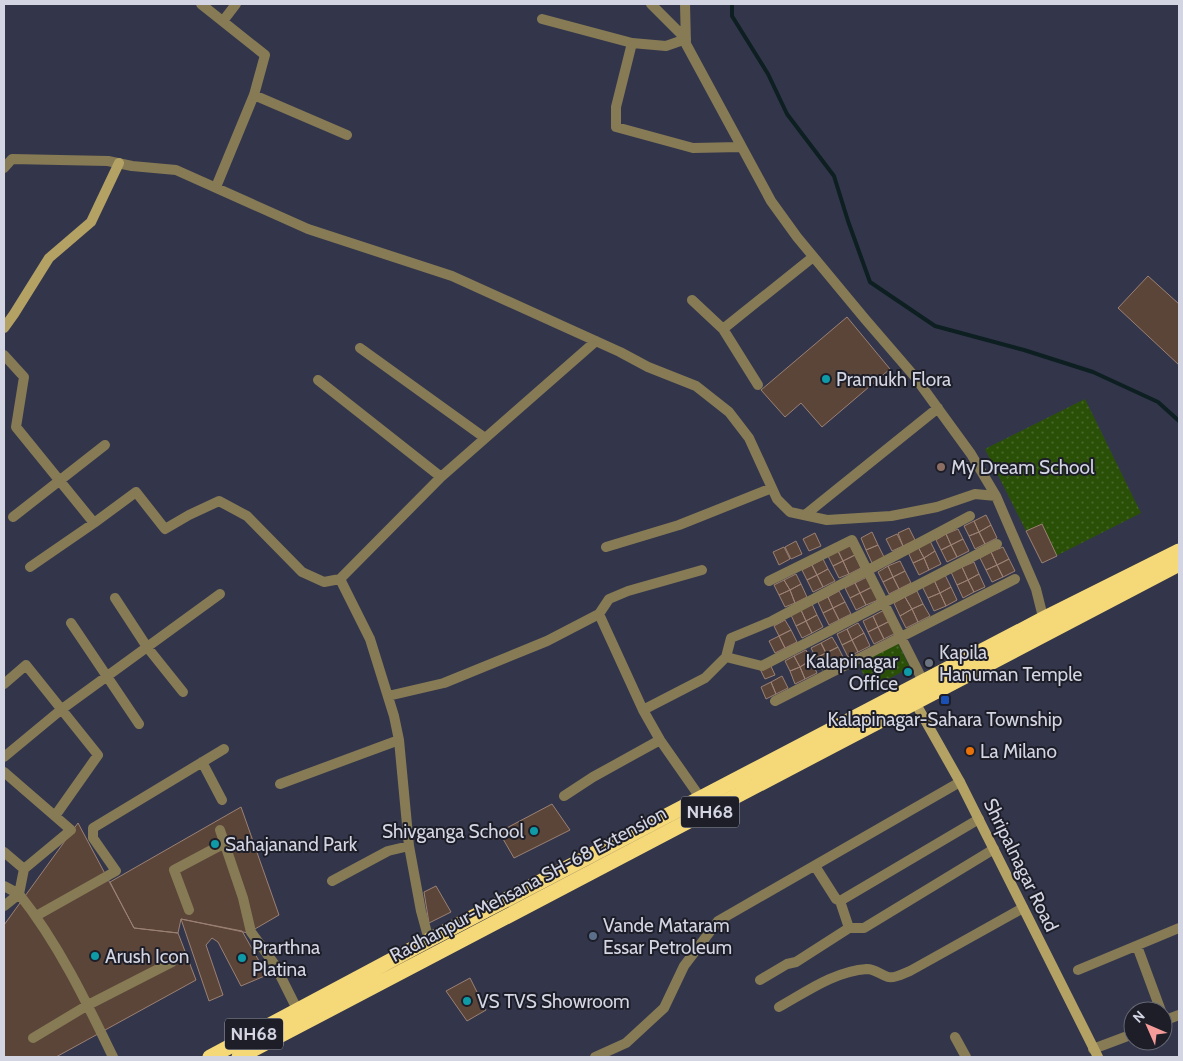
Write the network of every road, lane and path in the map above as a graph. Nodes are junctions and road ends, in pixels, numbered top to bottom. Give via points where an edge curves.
1 (201, 4) edge
2 (236, 4) edge
3 (651, 4) edge
4 (684, 4) edge
5 (542, 19) dead end
6 (223, 21) junction
7 (686, 39) junction
8 (632, 43) junction
9 (254, 95) junction
10 (347, 135) dead end
11 (740, 147) junction
12 (118, 163) junction
13 (4, 168) edge
14 (216, 187) junction
15 (813, 257) junction
16 (692, 300) dead end
17 (4, 328) edge
18 (723, 330) junction
19 (596, 341) junction
20 (360, 348) dead end
21 (4, 355) edge
22 (318, 380) dead end
23 (758, 385) dead end
24 (938, 408) junction
25 (485, 438) junction
26 (105, 445) dead end
27 (441, 477) junction
28 (59, 481) junction
29 (772, 488) junction
30 (996, 496) junction
31 (805, 515) junction
32 (970, 516) dead end
33 (13, 517) dead end
34 (94, 523) junction
35 (997, 544) dead end
36 (606, 547) dead end
37 (1179, 551) edge
38 (1179, 564) edge
39 (30, 567) dead end
40 (702, 570) dead end
41 (867, 570) junction
42 (1014, 578) dead end
43 (340, 579) junction
44 (769, 581) dead end
45 (220, 594) dead end
46 (115, 598) dead end
47 (884, 603) junction
48 (599, 614) junction
49 (71, 623) dead end
50 (1045, 626) junction
51 (900, 637) junction
52 (147, 647) junction
53 (726, 657) junction
54 (107, 676) junction
55 (923, 681) junction
56 (4, 684) edge
57 (183, 692) dead end
58 (388, 696) junction
59 (912, 696) junction
60 (775, 701) dead end
61 (62, 709) junction
62 (643, 710) junction
63 (139, 724) dead end
64 (399, 740) junction
65 (660, 740) junction
66 (224, 749) dead end
67 (4, 758) edge
68 (202, 762) junction
69 (4, 772) edge
70 (960, 782) junction
71 (280, 784) dead end
72 (564, 796) dead end
73 (700, 799) junction
74 (222, 800) dead end
75 (710, 812) junction
76 (54, 816) junction
77 (979, 819) junction
78 (220, 830) dead end
79 (224, 844) junction
80 (409, 846) junction
81 (994, 849) junction
82 (4, 852) edge
83 (815, 866) junction
84 (24, 869) junction
85 (332, 881) dead end
86 (4, 886) edge
87 (19, 894) junction
88 (840, 900) junction
89 (4, 906) edge
90 (1023, 908) junction
91 (189, 910) dead end
92 (36, 916) junction
93 (849, 928) junction
94 (1179, 928) edge
95 (429, 940) junction
96 (1137, 946) junction
97 (172, 962) dead end
98 (1078, 970) dead end
99 (760, 980) dead end
100 (1157, 1001) edge
101 (88, 1005) junction
102 (779, 1007) dead end
103 (298, 1011) junction
104 (955, 1036) dead end
105 (33, 1038) dead end
106 (1123, 1039) edge
107 (255, 1047) edge
108 (1096, 1053) edge
109 (113, 1057) edge
110 (210, 1057) edge
111 (239, 1057) edge
112 (595, 1057) edge
113 (966, 1057) edge

1 - 6 street
2 - 6 street
3 - 7 street
4 - 7 street
5 - 8 street
6 - 9 street via 265,55
7 - 8 street via 666,46
7 - 11 street
8 - 11 street via 616,107 616,127 693,148
9 - 10 street
9 - 14 street
11 - 15 street via 771,201
12 - 13 street via 12,159
12 - 14 street via 176,170
12 - 17 street via 92,222 49,258
14 - 19 street via 308,229 452,276
15 - 18 street
15 - 24 street
16 - 18 street
18 - 23 street
19 - 25 street
19 - 29 street via 696,386 729,412 749,438
20 - 25 street
21 - 28 street via 24,378 16,427
22 - 27 street
24 - 30 street
24 - 31 street
25 - 27 street
26 - 28 street
27 - 43 street
28 - 33 street
28 - 34 street
29 - 31 street via 777,499 790,512
29 - 36 street via 680,525
30 - 31 street via 975,494 938,507 892,516 827,520
30 - 50 street via 1036,589
32 - 41 street
34 - 39 street
34 - 43 street via 136,492 166,529 219,501 247,516 302,572 324,582
35 - 47 street
37 - 50 highway, NH68
38 - 50 highway, Radhanpur-Mehsana SH-68 Extension / NH68
40 - 48 street via 609,599
41 - 44 street via 852,540
41 - 47 street
41 - 53 street via 772,621 731,638
42 - 51 street
43 - 58 street via 370,639
45 - 52 street
46 - 52 street
47 - 51 street
47 - 53 street via 762,666
48 - 58 street via 547,641 444,683
48 - 62 street
49 - 54 street
50 - 55 highway, NH68
50 - 59 highway, Radhanpur-Mehsana SH-68 Extension / NH68
51 - 55 street
51 - 60 street
52 - 54 street
52 - 57 street
53 - 62 street via 705,678
54 - 61 street
54 - 63 street
55 - 59 highway, NH68
56 - 61 street via 26,665
58 - 64 street
59 - 70 street, Shripalnagar Road
59 - 73 highway, NH68
59 - 75 highway, Radhanpur-Mehsana SH-68 Extension / NH68
61 - 67 street
61 - 76 street via 98,755
62 - 65 street
64 - 71 street
64 - 80 street
65 - 72 street
65 - 73 street
66 - 68 street
68 - 74 street
68 - 92 street via 93,828 93,838 116,872
69 - 76 street
70 - 77 street, Shripalnagar Road
70 - 83 street
73 - 75 street
73 - 95 highway, NH68
75 - 107 highway, Radhanpur-Mehsana SH-68 Extension / NH68
76 - 84 street via 72,830
77 - 81 street, Shripalnagar Road
77 - 88 street
78 - 79 street
79 - 91 street via 174,870
79 - 103 street via 251,932 275,965
80 - 85 street via 388,851
80 - 95 street
81 - 90 street, Shripalnagar Road
81 - 93 street via 864,928
82 - 84 street
83 - 88 street via 836,899
83 - 112 street via 718,921 684,966 664,1008 626,1043
84 - 87 street
86 - 87 street
87 - 89 street
87 - 92 street
88 - 93 street
90 - 102 street via 910,971 888,977 868,969 831,978
90 - 108 street, Shripalnagar Road
92 - 101 street
93 - 99 street via 796,962
94 - 96 street
95 - 103 highway, NH68
96 - 98 street
96 - 100 street
97 - 101 street
101 - 105 street
101 - 109 street
103 - 107 highway, NH68
104 - 113 street
106 - 108 street
107 - 110 highway, NH68
107 - 111 highway, Radhanpur-Mehsana SH-68 Extension / NH68

